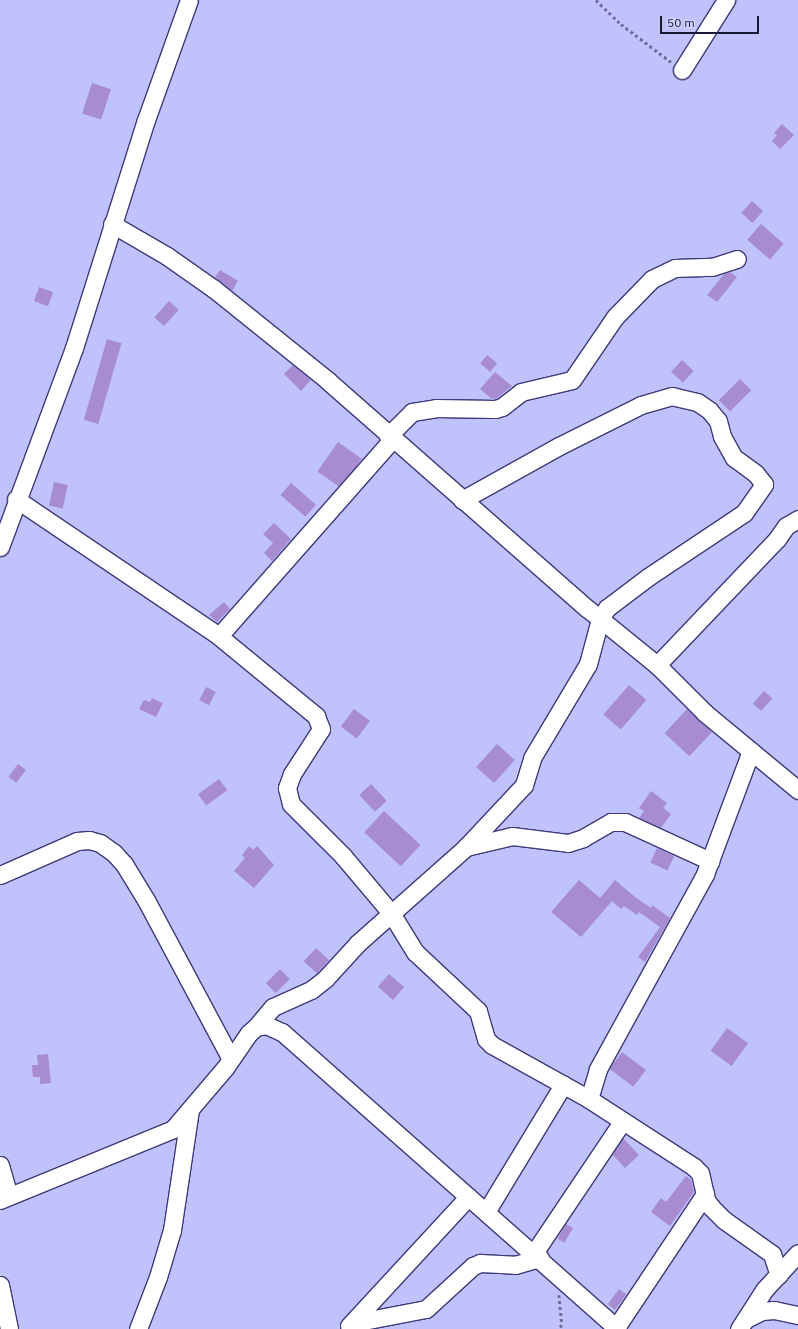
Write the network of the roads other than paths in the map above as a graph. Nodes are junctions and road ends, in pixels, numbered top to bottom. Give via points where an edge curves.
1 (189, 0) edge
2 (726, 0) edge
3 (682, 70) road end
4 (112, 224) junction
5 (738, 259) dead end
6 (390, 438) junction
7 (16, 499) junction
8 (462, 500) junction
9 (798, 519) edge
10 (0, 545) edge
11 (600, 619) junction
12 (219, 636) junction
13 (657, 665) junction
14 (751, 751) junction
15 (798, 790) edge
16 (466, 847) junction
17 (710, 861) junction
18 (0, 875) edge
19 (392, 914) junction
20 (256, 1027) junction
21 (231, 1059) junction
22 (563, 1085) junction
23 (589, 1099) junction
24 (190, 1110) junction
25 (622, 1122) junction
26 (0, 1165) edge
27 (705, 1194) junction
28 (468, 1197) junction
29 (4, 1198) edge
30 (486, 1212) junction
31 (798, 1253) edge
32 (537, 1255) junction
33 (779, 1275) junction
34 (0, 1285) edge
35 (798, 1315) edge
36 (742, 1324) edge
37 (349, 1326) edge
38 (618, 1328) edge
39 (9, 1329) edge
40 (138, 1329) edge

1 - 4 street
2 - 3 street
4 - 6 street via 167,256 214,289 327,380
4 - 7 street via 74,348
5 - 6 street via 712,267 675,268 652,279 614,317 572,380 521,392 502,408 436,408 412,412
6 - 8 street
6 - 12 street
7 - 10 street
7 - 12 street
8 - 11 street
8 - 11 street via 558,446 641,405 672,396 697,402 709,410 718,421 727,447 734,458 762,480 763,489 744,513 618,598
9 - 13 street via 786,526 777,539
11 - 13 street
11 - 16 street via 588,664 532,758 524,786
12 - 19 street via 316,716 321,729 292,774 287,788 291,804 342,856
13 - 14 street via 705,713
14 - 15 street
14 - 17 street
16 - 17 street via 512,836 568,843 583,838 611,822 626,822
16 - 19 street
17 - 23 street via 686,911 600,1063
18 - 21 street via 77,841 89,840 100,843 114,853 124,864 146,900
19 - 20 street via 358,943 316,986 273,1008
19 - 22 street via 415,952 478,1011 483,1034 492,1045
20 - 21 street
20 - 28 street via 266,1025 282,1032 458,1185
21 - 24 street
22 - 23 street
22 - 30 street
23 - 25 street
24 - 29 street via 173,1129 163,1135
24 - 40 street via 172,1230 158,1277
25 - 27 street via 694,1168 704,1182
25 - 32 street
26 - 29 street
27 - 33 street via 711,1207 724,1220 772,1254
27 - 38 street
28 - 30 street
28 - 37 street
30 - 32 street
31 - 33 street
32 - 37 street via 515,1265 480,1263 473,1266 426,1309
32 - 38 street
33 - 36 street via 764,1290
34 - 39 street
35 - 36 street via 774,1310 762,1311

